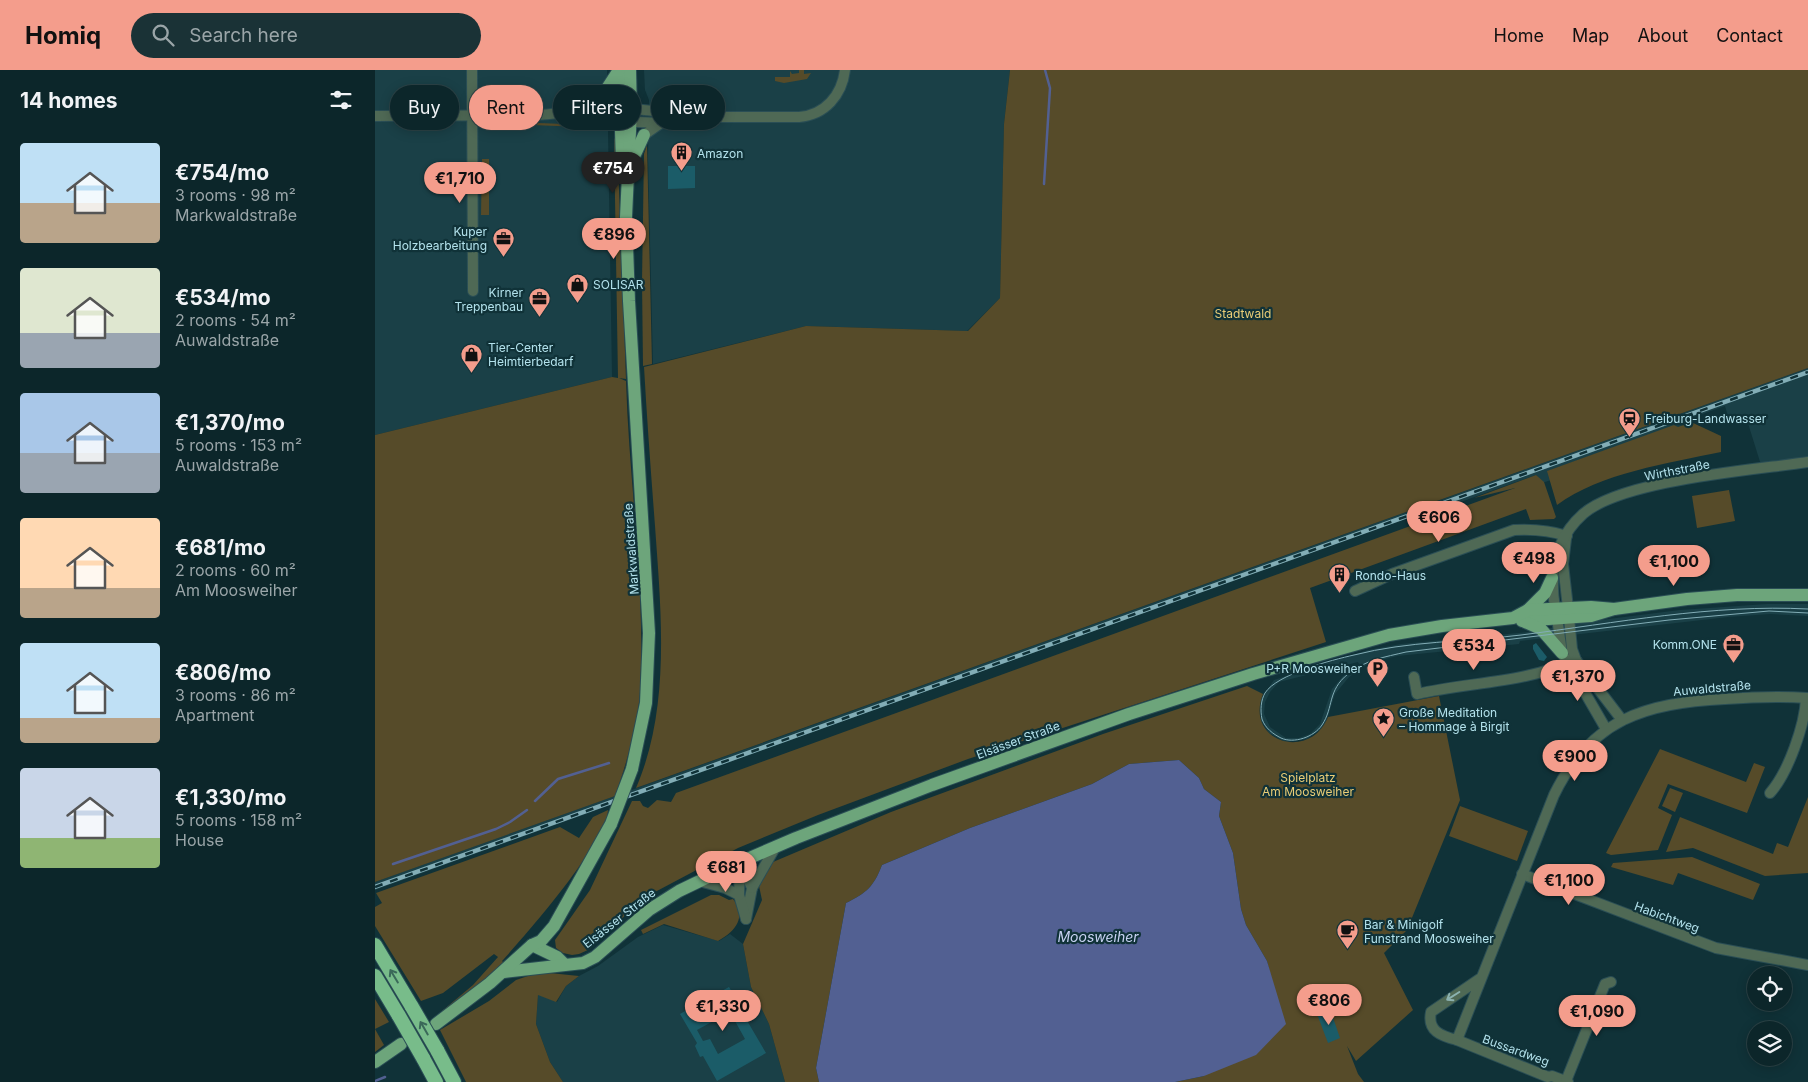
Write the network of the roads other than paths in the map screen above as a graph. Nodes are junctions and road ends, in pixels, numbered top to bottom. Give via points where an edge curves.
1 (472, 70) edge
2 (619, 70) edge
3 (630, 70) edge
4 (845, 70) edge
5 (472, 85) edge
6 (609, 85) edge
7 (621, 85) edge
8 (628, 85) edge
9 (375, 116) edge
10 (469, 117) edge
11 (725, 117) edge
12 (472, 130) edge
13 (624, 130) edge
14 (651, 130) edge
15 (644, 135) joint
16 (627, 171) junction
17 (473, 291) dead end
18 (1808, 462) edge
19 (1567, 536) junction
20 (1552, 578) junction
21 (1355, 591) dead end
22 (1808, 595) edge
23 (1562, 613) junction
24 (1521, 616) junction
25 (1569, 659) junction
26 (1414, 676) dead end
27 (1807, 698) edge
28 (1622, 720) junction
29 (1606, 729) junction
30 (1770, 794) dead end
31 (776, 846) junction
32 (740, 862) junction
33 (1522, 874) junction
34 (699, 882) junction
35 (752, 888) junction
36 (739, 895) junction
37 (375, 945) edge
38 (532, 945) junction
39 (564, 964) junction
40 (1808, 965) edge
41 (547, 966) junction
42 (504, 972) junction
43 (375, 976) edge
44 (1481, 978) junction
45 (1611, 982) dead end
46 (436, 1024) dead end
47 (1457, 1040) junction
48 (401, 1044) dead end
49 (375, 1062) edge
50 (436, 1082) edge
51 (454, 1082) edge
52 (1567, 1082) edge

1 - 5 street
2 - 6 main road
2 - 7 main road, Markwaldstraße
3 - 8 main road, Markwaldstraße
4 - 11 street via 833,101 808,116
9 - 10 street
12 - 17 street
13 - 16 main road, Markwaldstraße via 622,163
14 - 15 street
15 - 16 main road
16 - 38 main road, Markwaldstraße, bridge via 631,347 649,633 646,704 632,768 611,824 554,926 541,941
18 - 19 street, Wirthstraße via 1695,478 1613,498 1584,513
19 - 20 street, Wirthstraße via 1558,546
19 - 21 street via 1545,530 1514,530 1392,574
19 - 23 street, Wirthstraße
20 - 23 street, Wirthstraße
20 - 24 main road via 1545,593
22 - 23 main road, Elsässer Straße via 1737,595 1614,609 1591,616
23 - 24 main road, Elsässer Straße
23 - 25 street
23 - 25 street
24 - 25 main road via 1541,628
24 - 31 main road, Elsässer Straße via 1399,633 1253,674 959,775
25 - 26 street via 1534,676 1417,694
25 - 28 street
25 - 29 street
27 - 28 street, Auwaldstraße via 1769,696 1677,702 1635,713
27 - 30 street, Auwaldstraße via 1802,724 1779,784
28 - 29 street, Auwaldstraße
29 - 33 street, Auwaldstraße via 1576,759 1561,782
31 - 32 main road, Elsässer Straße
31 - 35 street
32 - 34 main road, Elsässer Straße
32 - 35 street
32 - 36 street
33 - 40 street, Habichtweg via 1716,948
33 - 44 street, Auwaldstraße
34 - 36 street
34 - 39 main road, Elsässer Straße via 643,914 595,957 583,963
35 - 36 street via 747,919
51 -> 37 highway, bridge
38 - 39 main road
38 - 41 main road via 535,958
38 - 42 main road, Markwaldstraße
39 - 41 main road, Elsässer Straße
41 - 42 main road, Elsässer Straße
42 - 46 main road, Markwaldstraße
43 - 50 highway, bridge
44 - 47 street, Auwaldstraße
44 -> 47 street via 1431,1012 1433,1030
45 - 52 street, Bussardweg via 1605,984
47 - 52 street, Bussardweg
48 - 49 main road

